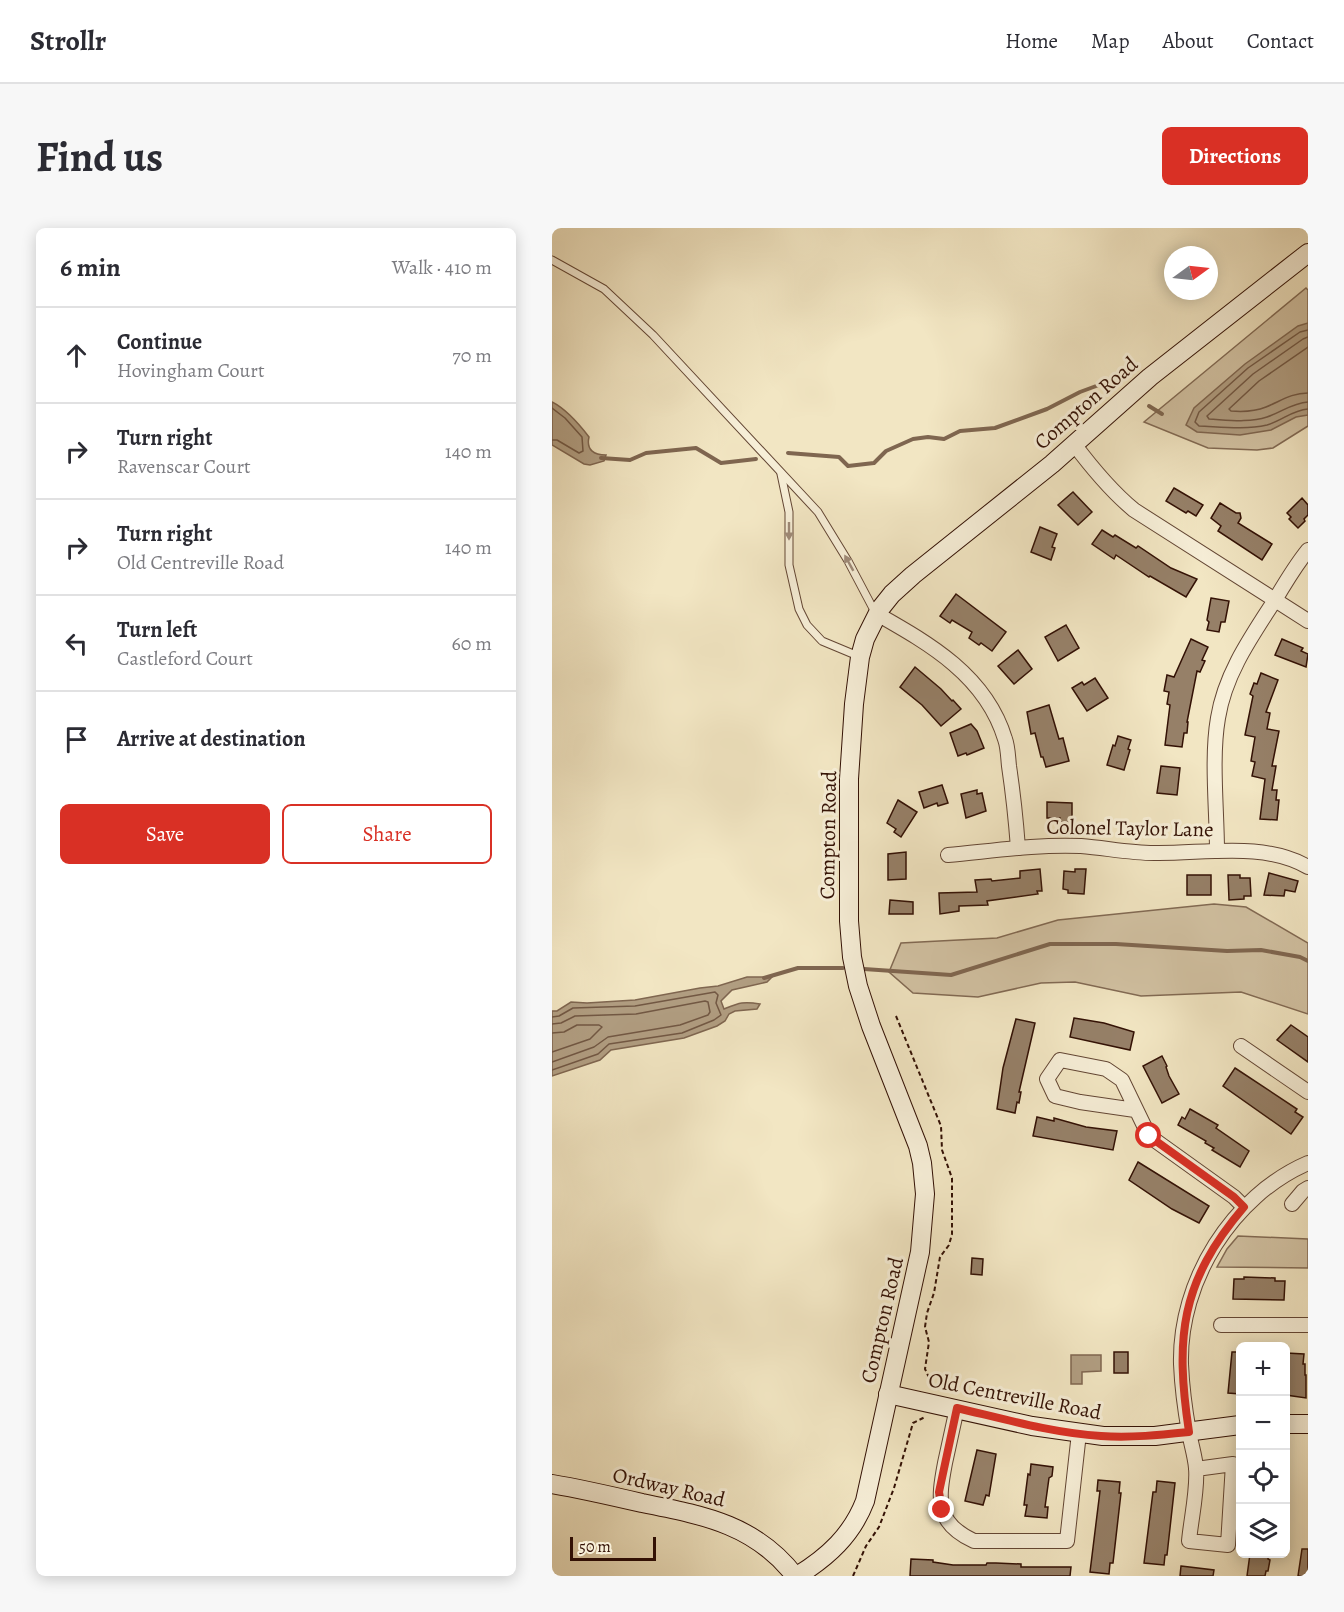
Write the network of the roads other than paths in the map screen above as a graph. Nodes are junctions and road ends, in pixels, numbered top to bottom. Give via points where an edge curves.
1 (1308, 253) edge
2 (552, 260) edge
3 (1074, 444) junction
4 (781, 474) junction
5 (1308, 550) edge
6 (1275, 600) junction
7 (877, 614) junction
8 (1308, 621) edge
9 (860, 657) junction
10 (1018, 848) junction
11 (1217, 851) junction
12 (948, 855) dead end
13 (1308, 867) edge
14 (1241, 1046) dead end
15 (1308, 1092) edge
16 (1135, 1110) junction
17 (1308, 1163) edge
18 (1308, 1188) edge
19 (1292, 1204) dead end
20 (1244, 1207) junction
21 (1221, 1325) dead end
22 (1308, 1325) edge
23 (888, 1394) junction
24 (957, 1408) junction
25 (1290, 1424) edge
26 (1308, 1424) edge
27 (1236, 1426) edge
28 (1189, 1432) junction
29 (1079, 1433) junction
30 (1196, 1469) junction
31 (552, 1484) edge
32 (796, 1576) edge

1 - 3 street, Compton Road via 1150,377
2 - 4 lane via 604,289 653,335
3 - 6 street via 1134,510
3 - 7 street, Compton Road via 913,575
7 -> 4 lane via 818,512
4 -> 9 lane via 789,512 789,565 799,609 822,641
5 - 6 street
6 - 8 street
6 - 11 street via 1233,669 1220,705 1216,740
7 - 9 street, Compton Road
7 - 10 street via 947,657 990,704 1005,739
9 - 23 street, Compton Road via 849,778 852,957 871,1026 918,1146 925,1194 924,1233
10 - 11 street, Colonel Taylor Lane
10 - 12 street, Colonel Taylor Lane
11 - 13 street, Colonel Taylor Lane via 1265,853
14 - 15 street
16 - 16 street via 1122,1080 1106,1069 1060,1060 1047,1079 1054,1096
16 - 20 street via 1149,1136
17 - 20 street via 1286,1174
18 - 19 street
20 - 28 street via 1212,1249 1188,1306 1181,1361
21 - 22 street
23 - 24 street, Old Centreville Road
23 - 32 street, Compton Road via 863,1508 840,1543
24 - 29 street, Old Centreville Road
24 - 29 street via 939,1492 949,1524 974,1541 1067,1541
25 - 26 street
27 - 28 street, Old Centreville Road
28 - 29 street, Old Centreville Road via 1133,1437
28 - 30 street
30 - 30 street via 1233,1464 1227,1545 1189,1541
31 - 32 street, Ordway Road via 725,1522 777,1555

